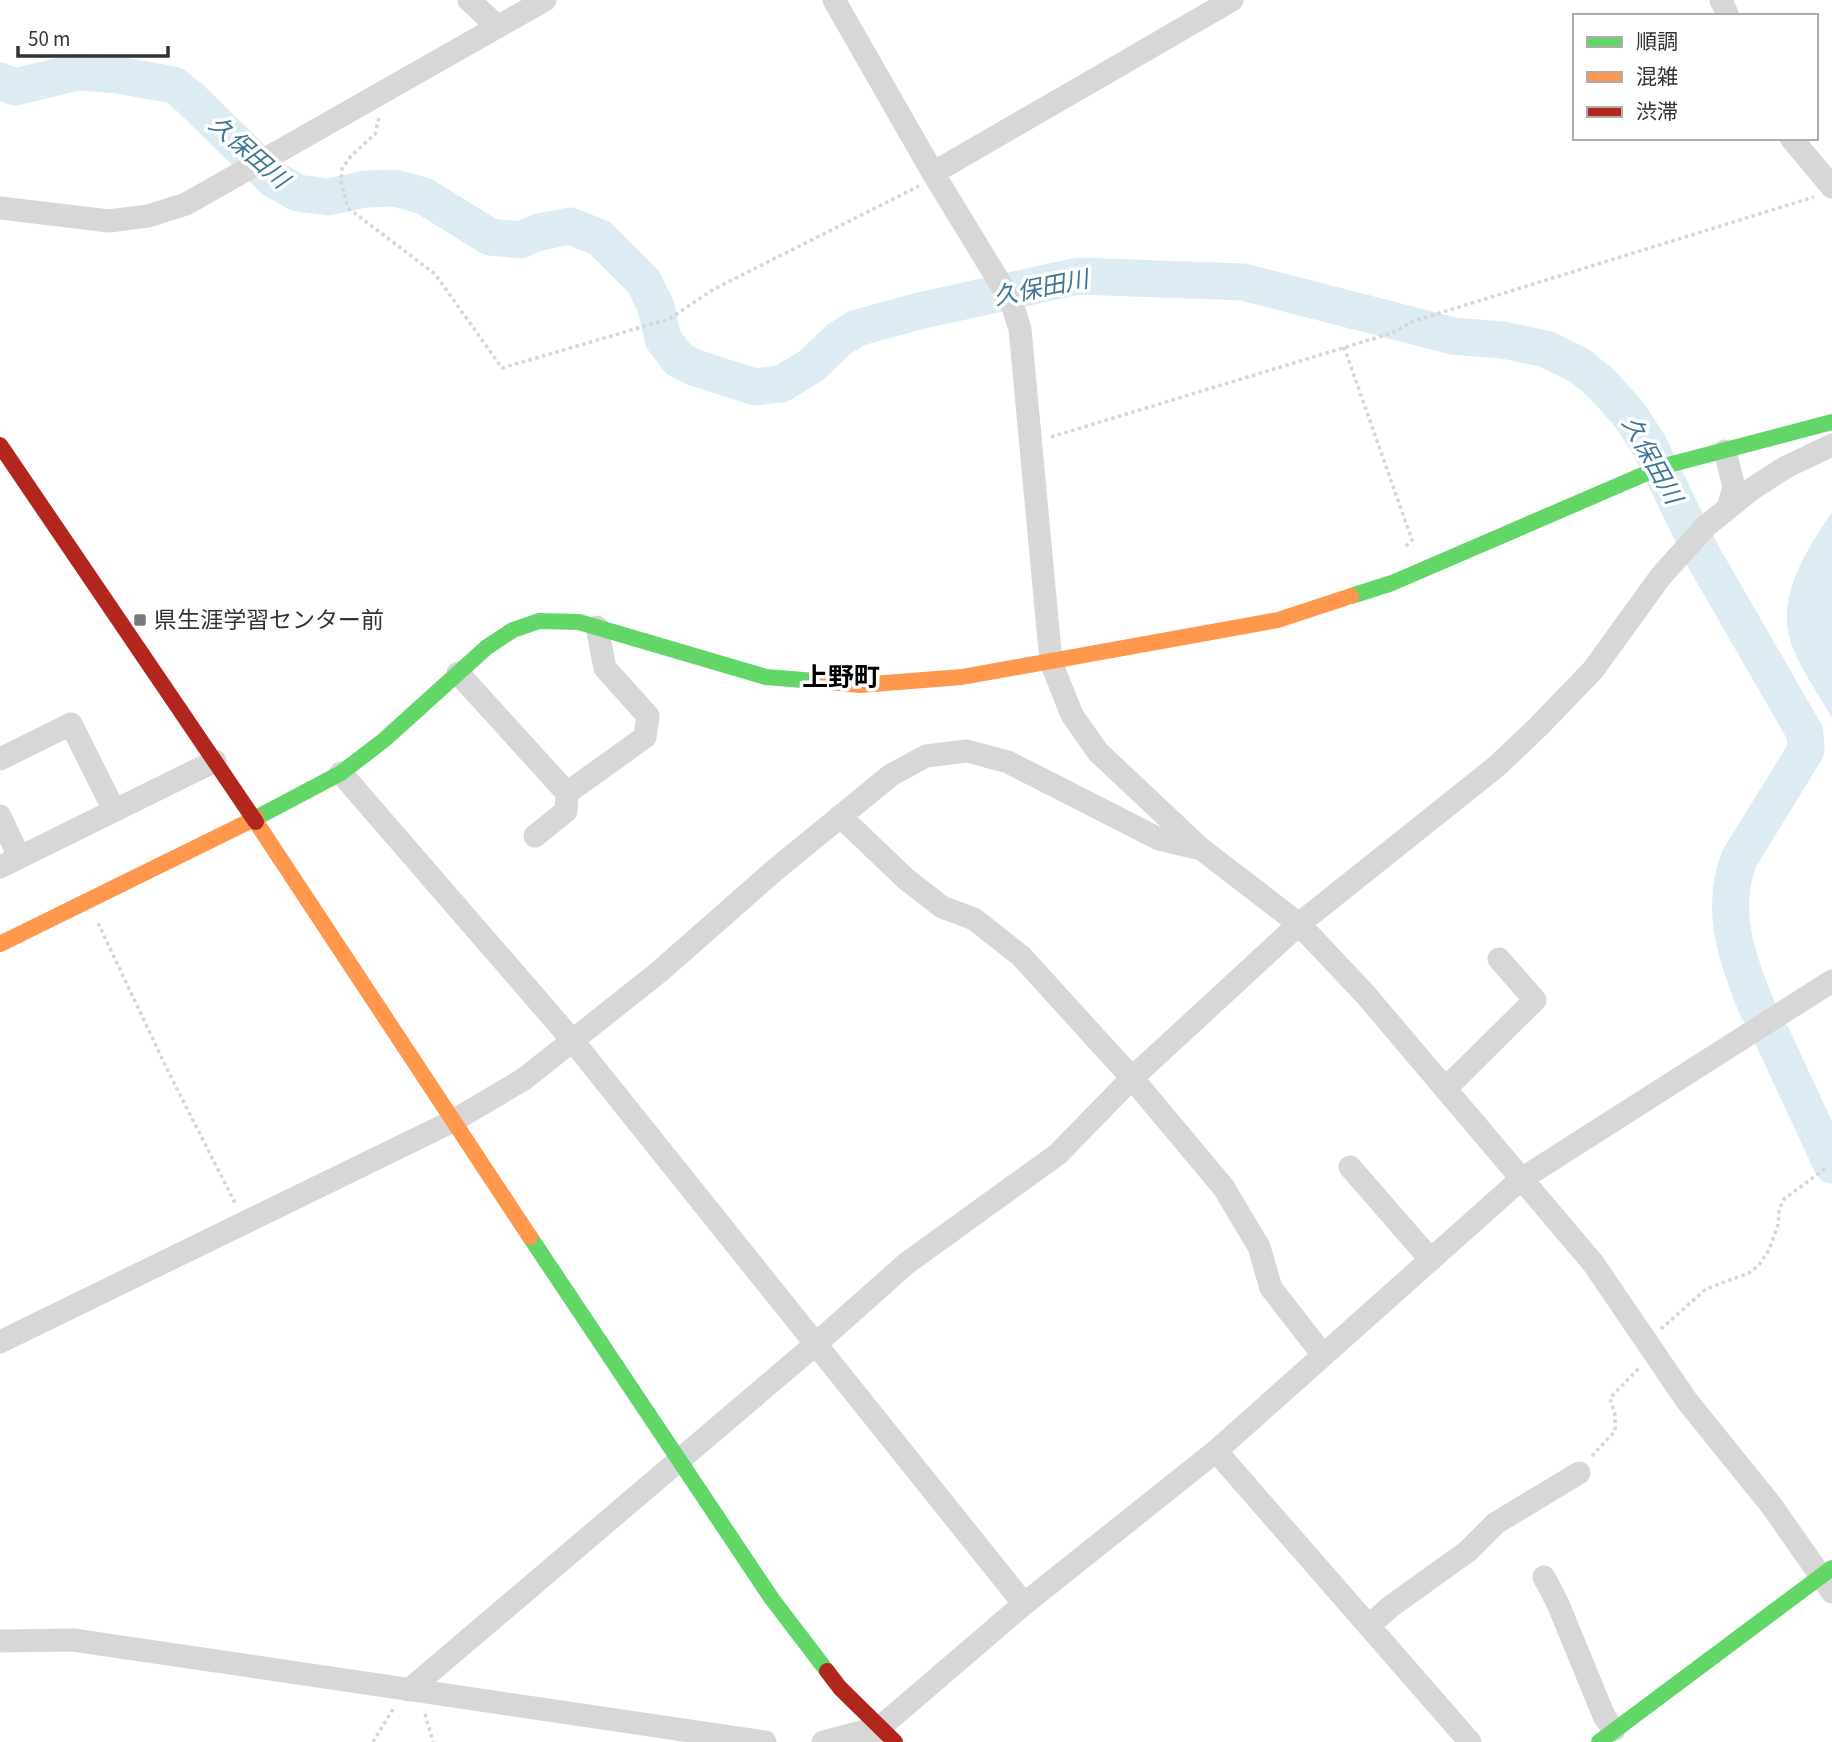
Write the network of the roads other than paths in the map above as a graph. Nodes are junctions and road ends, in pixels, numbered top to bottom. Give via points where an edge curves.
1 (469, 0) edge
2 (545, 0) edge
3 (834, 0) edge
4 (1232, 0) edge
5 (498, 27) junction
6 (1792, 140) edge
7 (935, 175) junction
8 (1826, 191) edge
9 (0, 208) edge
10 (1832, 422) edge
11 (0, 445) edge
12 (1832, 445) edge
13 (1725, 451) junction
14 (1728, 508) junction
15 (597, 627) junction
16 (1051, 662) junction
17 (458, 673) junction
18 (0, 759) edge
19 (215, 761) junction
20 (341, 773) junction
21 (567, 793) junction
22 (114, 810) junction
23 (0, 816) edge
24 (840, 816) junction
25 (254, 819) junction
26 (535, 836) dead end
27 (1200, 848) junction
28 (10, 862) edge
29 (1299, 924) junction
30 (0, 944) edge
31 (1499, 958) dead end
32 (1832, 981) edge
33 (573, 1041) junction
34 (1132, 1078) junction
35 (1445, 1089) junction
36 (453, 1121) junction
37 (1350, 1167) dead end
38 (1520, 1180) junction
39 (1431, 1260) junction
40 (0, 1342) edge
41 (817, 1343) junction
42 (1323, 1355) junction
43 (1216, 1451) junction
44 (679, 1459) junction
45 (1579, 1473) road end
46 (1544, 1577) dead end
47 (1828, 1579) edge
48 (1024, 1604) junction
49 (1369, 1626) junction
50 (0, 1641) edge
51 (411, 1690) junction
52 (1606, 1736) edge
53 (879, 1737) edge
54 (765, 1742) edge
55 (823, 1742) edge
56 (1471, 1742) edge

1 - 5 street
2 - 5 street
3 - 7 street
4 - 7 street
5 - 9 street via 186,204 148,216 109,221
6 - 8 street
7 - 16 street via 1005,291 1020,329
10 - 13 street
11 - 19 street
12 - 14 street via 1786,467
13 - 14 street via 1734,487
13 - 16 street via 1647,473 1352,598 1278,620
14 - 29 street via 1686,546 1593,670 1538,727 1497,766
15 - 16 street via 766,677 860,685 962,677
15 - 17 street via 539,621 513,630
15 - 21 street via 605,667 648,716 645,737
16 - 27 street via 1072,715 1098,752
17 - 20 street
17 - 21 street
18 - 22 street via 71,724
19 - 22 street
19 - 25 street
20 - 25 street
20 - 33 street
21 - 26 street via 566,811
22 - 28 street
23 - 28 street
24 - 27 street via 891,775 926,756 967,751 1008,762 1159,839
24 - 33 street
24 - 34 street via 906,879 942,907 974,919 1021,957
25 - 30 street
25 - 36 street
27 - 29 street
29 - 34 street
29 - 35 street
31 - 35 street via 1535,1000
32 - 38 street
33 - 36 street via 524,1079
33 - 41 street
34 - 41 street via 1058,1154 907,1263
34 - 42 street via 1224,1188 1259,1247 1271,1288
35 - 38 street
36 - 40 street
36 - 44 street
37 - 39 street
38 - 39 street
38 - 47 street via 1592,1263 1687,1401
39 - 42 street
41 - 44 street
41 - 48 street
42 - 43 street
43 - 48 street
43 - 49 street
44 - 51 street
44 - 53 street via 805,1645
45 - 49 street via 1496,1523 1468,1551
46 - 52 street via 1604,1716
47 - 52 street
48 - 53 street
49 - 56 street
50 - 51 street via 73,1640
51 - 54 street
53 - 55 street

